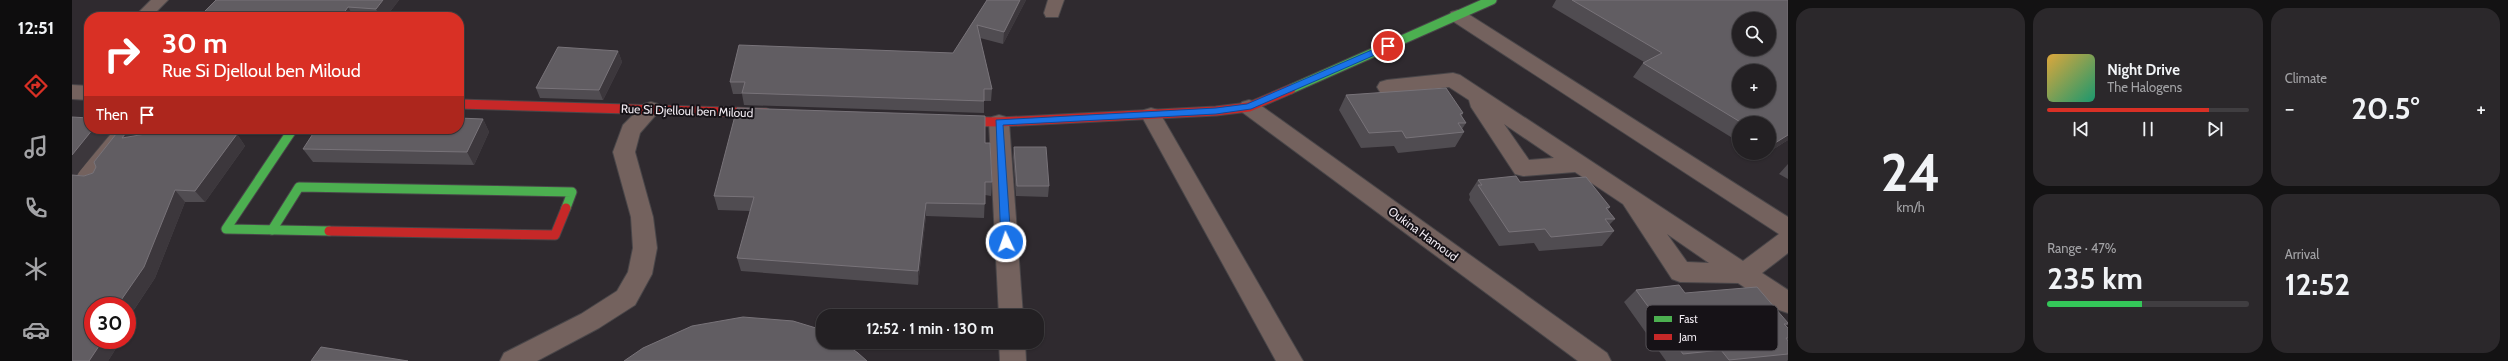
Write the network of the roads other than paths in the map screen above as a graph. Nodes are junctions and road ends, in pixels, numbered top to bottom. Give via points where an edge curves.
1 (160, 0) edge
2 (1492, 0) edge
3 (147, 12) edge
4 (1458, 16) junction
5 (1387, 87) dead end
6 (72, 92) edge
7 (1471, 92) junction
8 (84, 93) edge
9 (464, 104) edge
10 (1248, 107) junction
11 (613, 108) junction
12 (651, 109) junction
13 (777, 114) edge
14 (1151, 115) junction
15 (943, 120) edge
16 (999, 122) junction
17 (630, 130) junction
18 (123, 134) edge
19 (290, 134) edge
20 (1579, 164) junction
21 (95, 178) edge
22 (1627, 196) junction
23 (1788, 229) edge
24 (272, 230) junction
25 (1788, 240) edge
26 (1744, 273) junction
27 (1788, 303) edge
28 (1011, 309) edge
29 (1012, 349) edge
30 (513, 361) edge
31 (1013, 361) edge
32 (1290, 361) edge
33 (1598, 361) edge

1 - 3 lane
2 - 4 street
4 - 10 street
4 - 23 street
5 - 7 street via 1453,80
6 - 8 street
7 - 20 street
7 - 20 street via 1523,168
9 - 11 street, Rue Si Djelloul ben Miloud
10 - 14 street
10 - 33 street, Oukina Hamoud
11 - 12 street, Rue Si Djelloul ben Miloud
11 - 17 street
12 - 13 street, Rue Si Djelloul ben Miloud
12 - 17 street
14 - 16 street
14 - 32 street
15 - 16 street
16 - 28 street
17 - 30 street via 624,152 642,217 645,248 640,274 626,298 590,321
18 - 21 street via 87,178
19 - 24 street via 226,229
20 - 22 street
22 - 26 street
22 - 26 street via 1680,272
24 - 24 street via 555,235 572,192 299,187
25 - 26 street
26 - 27 street
29 - 31 street

